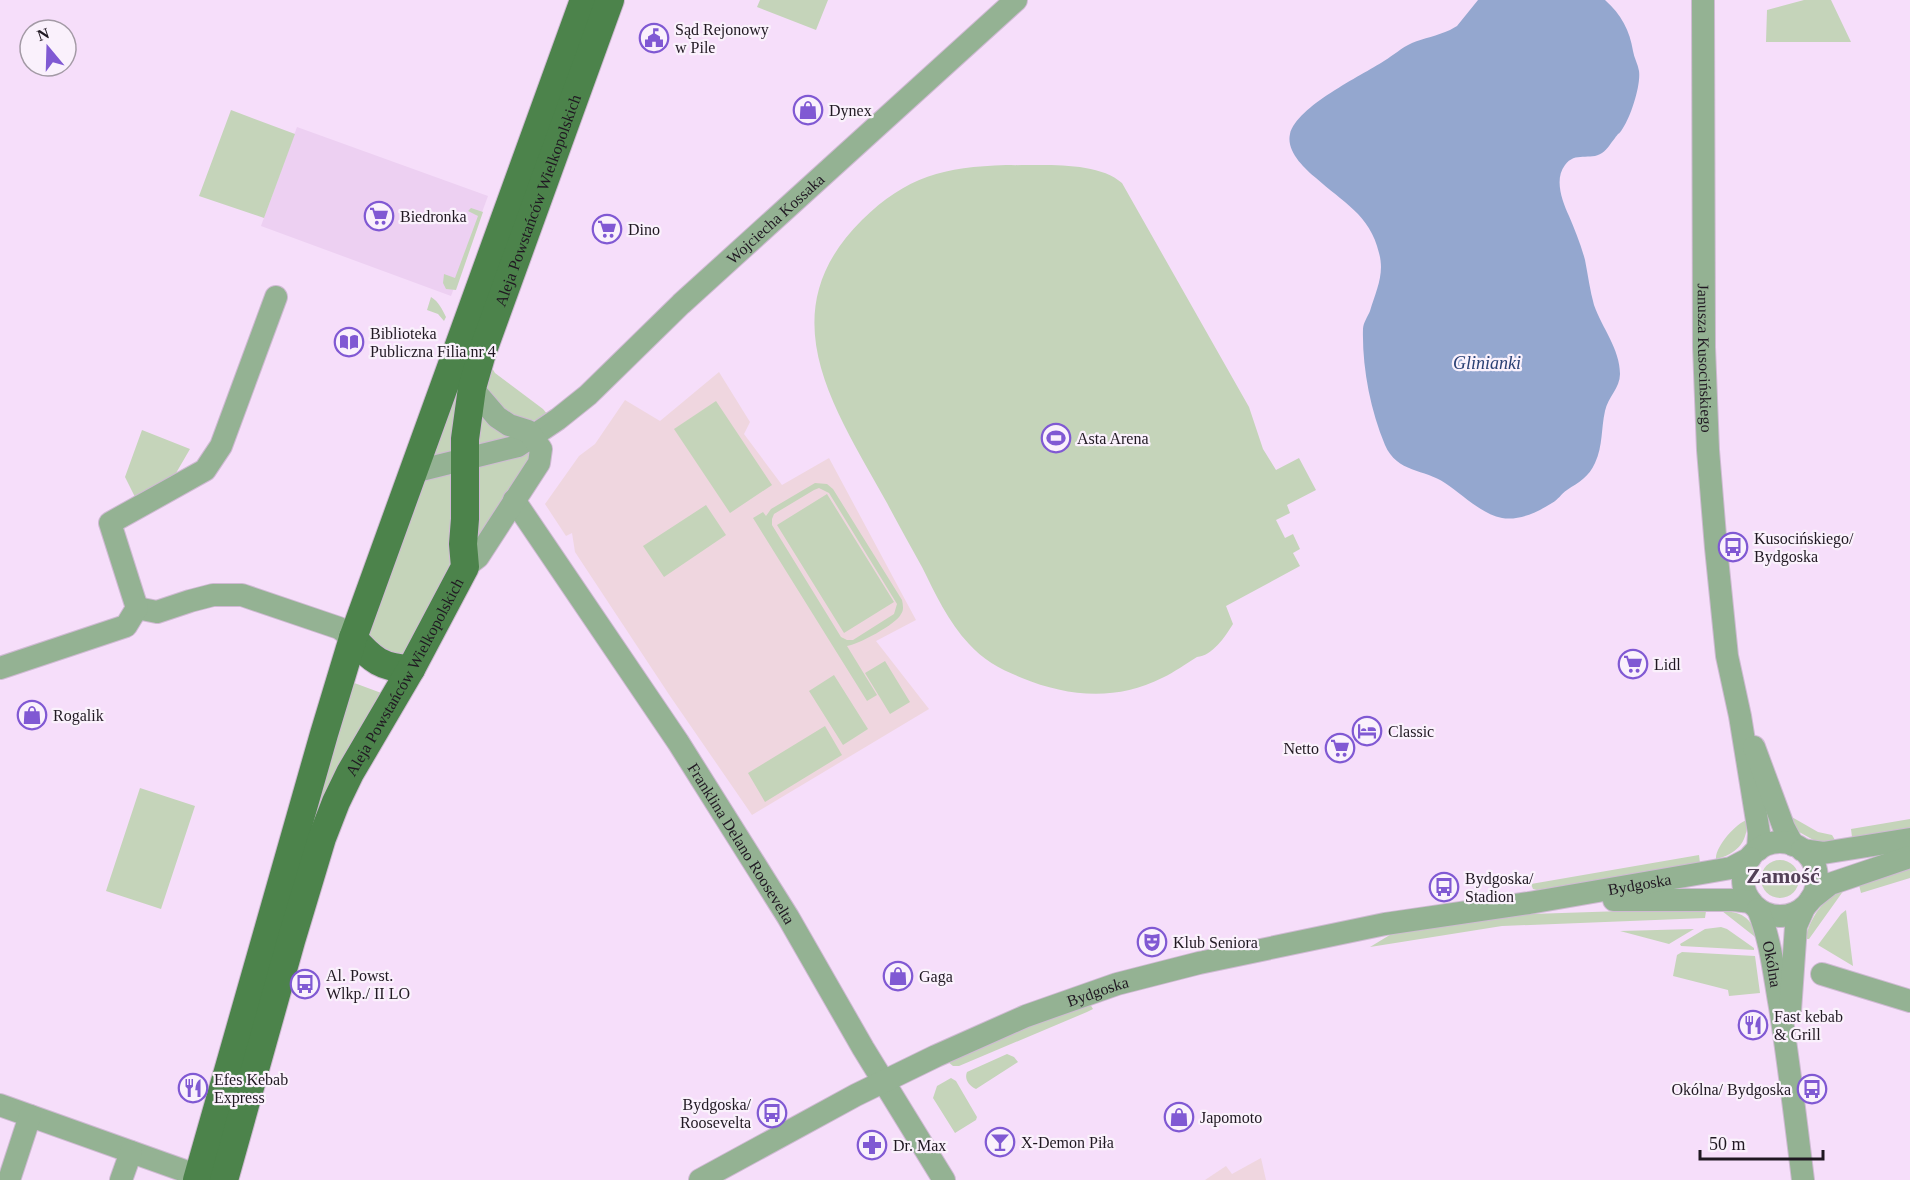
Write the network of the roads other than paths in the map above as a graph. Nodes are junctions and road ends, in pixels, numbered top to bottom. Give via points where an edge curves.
1 (584, 0) edge
2 (610, 0) edge
3 (1016, 0) edge
4 (1703, 0) edge
5 (276, 297) dead end
6 (472, 388) junction
7 (533, 437) junction
8 (465, 459) junction
9 (413, 472) junction
10 (520, 508) junction
11 (465, 567) junction
12 (137, 608) junction
13 (353, 638) junction
14 (0, 668) edge
15 (411, 669) junction
16 (1740, 716) junction
17 (1910, 839) edge
18 (1797, 847) junction
19 (1754, 854) junction
20 (1910, 857) edge
21 (1528, 903) junction
22 (1808, 903) junction
23 (1755, 906) junction
24 (1822, 974) dead end
25 (1910, 1001) edge
26 (1787, 1057) junction
27 (884, 1081) junction
28 (0, 1105) edge
29 (30, 1116) junction
30 (131, 1152) junction
31 (207, 1179) edge
32 (9, 1180) edge
33 (121, 1180) edge
34 (700, 1180) edge
35 (945, 1180) edge
36 (1803, 1180) edge

1 - 9 main road, Aleja Powstańców Wielkopolskich
2 - 6 main road, Aleja Powstańców Wielkopolskich
3 - 7 street, Wojciecha Kossaka via 690,296 588,395
4 - 16 street, Janusza Kusocińskiego via 1708,450 1724,634
5 - 12 street via 221,446 205,470 110,523
6 - 7 street via 503,422 528,431
6 - 8 main road, Aleja Powstańców Wielkopolskich
7 - 8 street, Wojciecha Kossaka via 518,446
7 - 10 street via 541,449 539,463
8 - 9 street, Wojciecha Kossaka
8 - 11 main road, Aleja Powstańców Wielkopolskich
9 - 13 main road, Aleja Powstańców Wielkopolskich
10 - 11 street
10 - 27 street, Franklina Delano Roosevelta via 678,742 788,917
11 - 15 main road, Aleja Powstańców Wielkopolskich
12 - 13 street via 158,612 213,595 243,595 339,628
12 - 14 street via 126,626
13 - 15 main road via 380,664
13 - 31 main road, Aleja Powstańców Wielkopolskich
15 - 31 main road, Aleja Powstańców Wielkopolskich via 351,773 322,838 291,941
16 - 18 street, Janusza Kusocińskiego via 1784,828
16 - 19 street, Janusza Kusocińskiego via 1759,833
17 - 18 street via 1823,853
18 - 19 street via 1775,843
18 - 22 street via 1809,856 1816,871 1816,889
19 - 21 street, Bydgoska via 1731,868
19 - 23 street via 1743,876 1746,894
20 - 22 street via 1830,884
21 - 23 street, Bydgoska via 1734,900
21 - 27 street, Bydgoska via 1374,926 1146,976 1026,1016
22 - 23 street via 1785,916 1767,914
22 - 26 street, Okólna via 1796,926
23 - 26 street, Okólna via 1766,929
24 - 25 street
26 - 36 street, Okólna
27 - 34 street, Bydgoska
27 - 35 street, Franklina Delano Roosevelta
28 - 29 street
29 - 30 street
29 - 32 street
30 - 31 street
30 - 33 street

